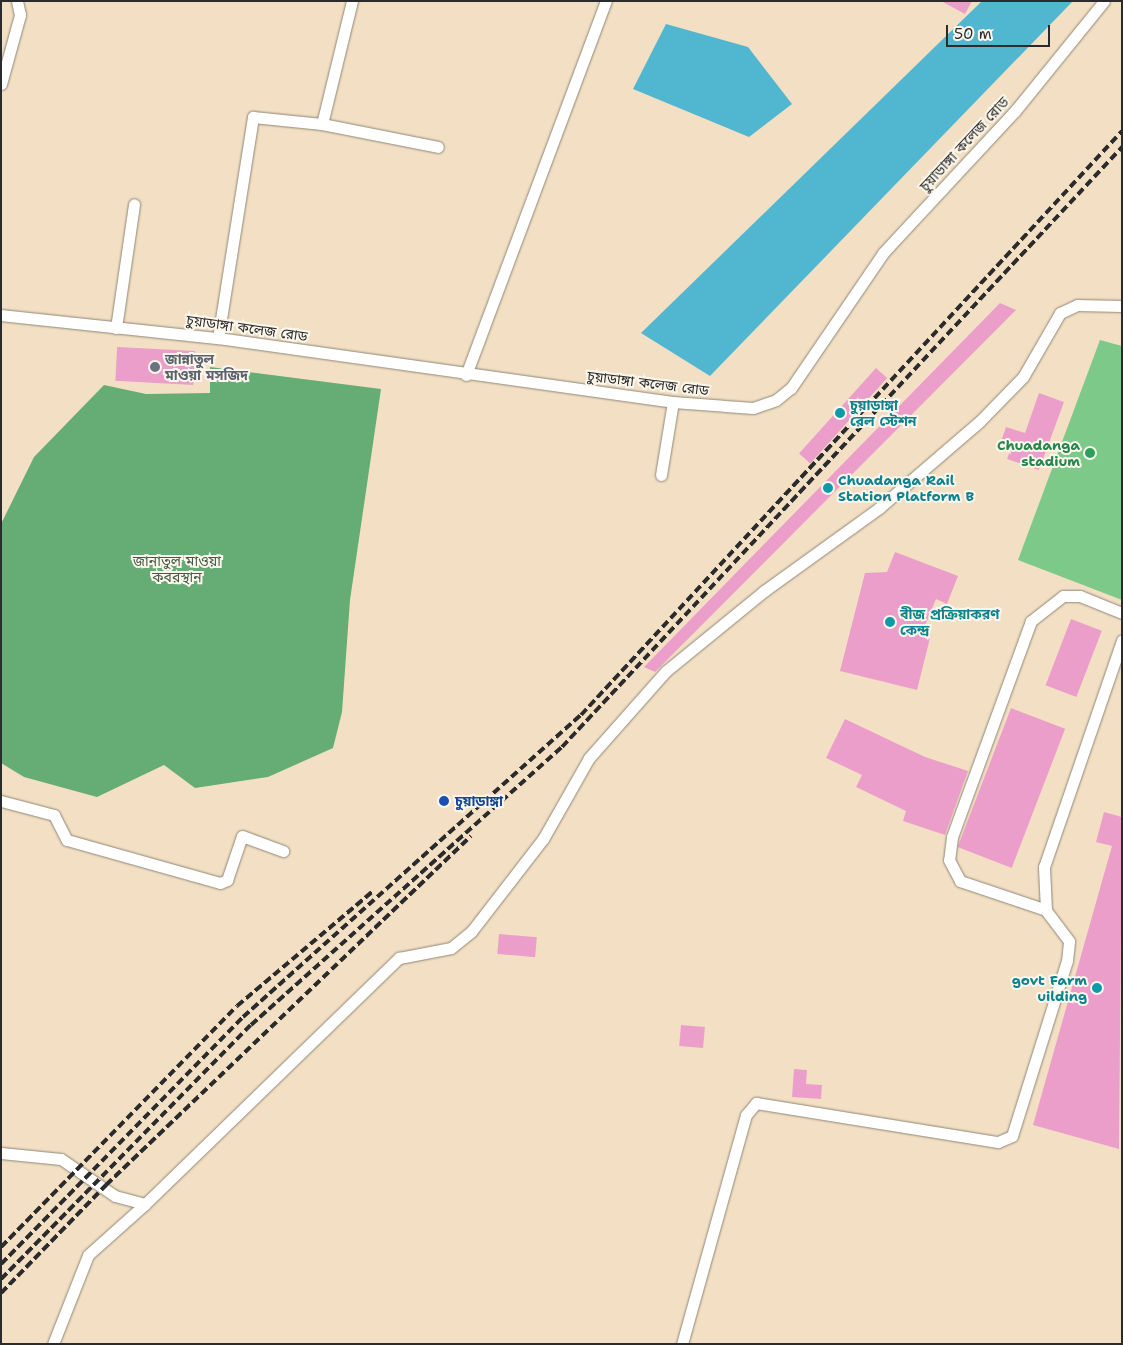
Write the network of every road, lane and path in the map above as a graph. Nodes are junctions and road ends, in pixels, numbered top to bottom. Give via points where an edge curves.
1 (17, 1) edge
2 (352, 1) edge
3 (606, 1) edge
4 (1104, 1) edge
5 (1, 84) edge
6 (322, 124) junction
7 (438, 147) dead end
8 (134, 204) dead end
9 (1122, 306) edge
10 (1, 315) edge
11 (116, 328) junction
12 (218, 338) junction
13 (466, 375) junction
14 (673, 402) junction
15 (661, 475) dead end
16 (1122, 612) edge
17 (1122, 640) edge
18 (1, 801) edge
19 (282, 852) dead end
20 (1046, 910) junction
21 (1, 1153) edge
22 (145, 1204) junction
23 (53, 1344) edge
24 (682, 1344) edge

1 - 5 street via 20,15
2 - 6 street
3 - 13 street
4 - 14 street, চুয়াডাঙ্গা কলেজ রোড via 1015,111 884,253 791,388 776,400 753,408
6 - 7 street
6 - 12 street via 258,116 249,121
8 - 11 street
9 - 22 street via 1078,305 1060,313 1023,377 980,421 878,508 764,591 666,671 588,758 543,839 471,932 451,948 399,958
10 - 11 street, চুয়াডাঙ্গা কলেজ রোড
11 - 12 street, চুয়াডাঙ্গা কলেজ রোড
12 - 13 street, চুয়াডাঙ্গা কলেজ রোড
13 - 14 street, চুয়াডাঙ্গা কলেজ রোড
14 - 15 street
16 - 20 street via 1080,596 1063,596 1031,621 949,847 949,860 960,882
17 - 20 street via 1044,867
18 - 19 street via 50,812 66,840 220,883 227,880 242,836
20 - 24 street via 1069,941 1067,961 1012,1136 998,1142 756,1103 746,1115
21 - 22 street via 61,1159 115,1196
22 - 23 street via 88,1255

